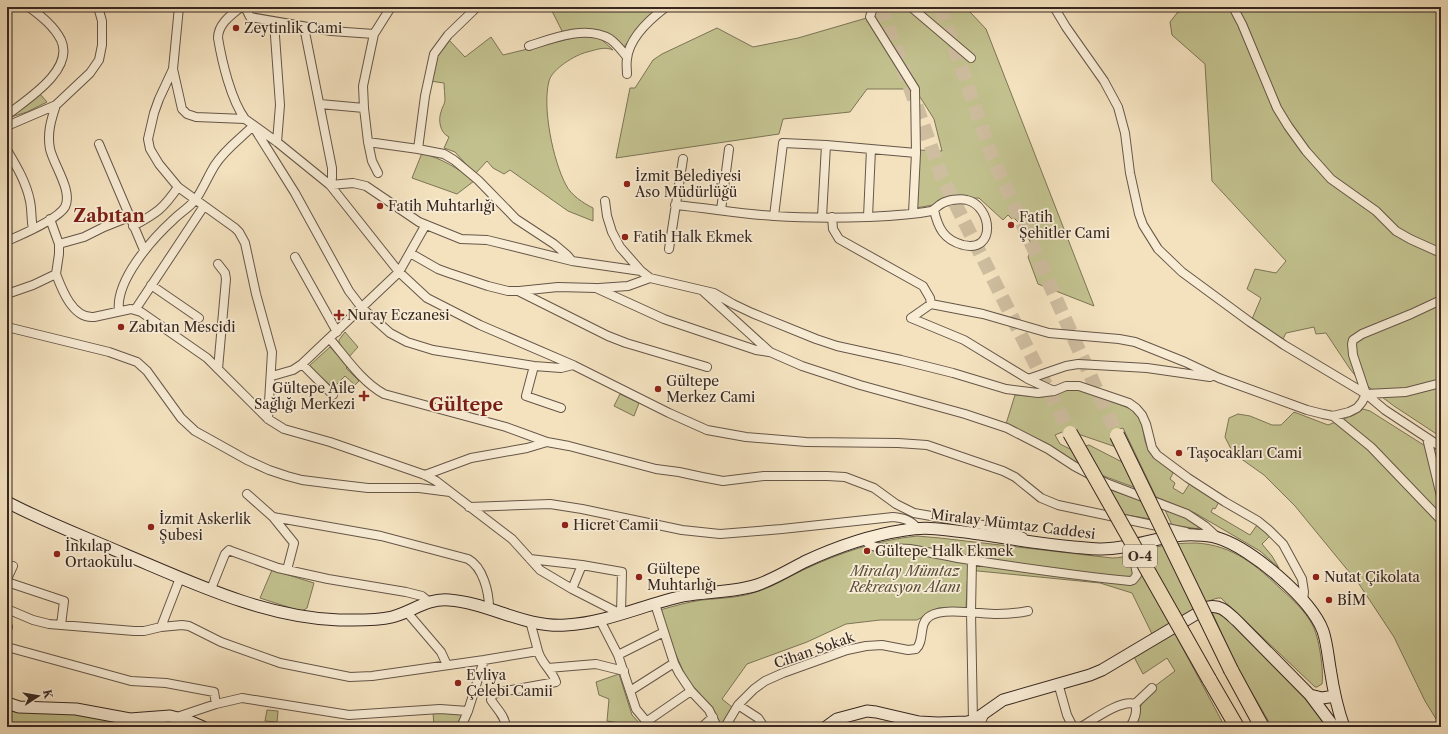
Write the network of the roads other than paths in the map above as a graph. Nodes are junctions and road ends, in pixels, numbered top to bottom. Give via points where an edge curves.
1 (29, 7) edge
2 (98, 7) edge
3 (178, 7) edge
4 (241, 7) edge
5 (245, 7) edge
6 (391, 7) edge
7 (477, 7) edge
8 (666, 7) edge
9 (873, 7) edge
10 (911, 7) edge
11 (1054, 7) edge
12 (1233, 7) edge
13 (274, 22) junction
14 (304, 27) junction
15 (374, 34) junction
16 (529, 46) dead end
17 (627, 57) junction
18 (972, 58) dead end
19 (173, 69) junction
20 (627, 74) dead end
21 (320, 104) junction
22 (56, 105) junction
23 (364, 108) junction
24 (7, 115) edge
25 (244, 119) junction
26 (7, 126) edge
27 (253, 126) junction
28 (277, 142) junction
29 (368, 142) junction
30 (99, 144) dead end
31 (826, 145) junction
32 (418, 149) junction
33 (729, 149) dead end
34 (871, 149) junction
35 (7, 150) edge
36 (916, 153) junction
37 (683, 159) dead end
38 (378, 173) dead end
39 (330, 185) junction
40 (178, 187) junction
41 (195, 200) junction
42 (604, 201) dead end
43 (675, 205) junction
44 (204, 206) junction
45 (721, 210) junction
46 (934, 210) junction
47 (913, 213) junction
48 (774, 216) junction
49 (129, 217) junction
50 (822, 217) junction
51 (868, 217) junction
52 (832, 218) junction
53 (50, 219) junction
54 (133, 226) junction
55 (425, 226) junction
56 (33, 229) junction
57 (7, 241) edge
58 (59, 244) junction
59 (669, 249) dead end
60 (144, 250) junction
61 (410, 253) junction
62 (1441, 253) edge
63 (295, 257) dead end
64 (572, 261) junction
65 (218, 264) dead end
66 (641, 271) junction
67 (399, 272) junction
68 (56, 274) junction
69 (650, 278) junction
70 (151, 285) junction
71 (596, 288) junction
72 (702, 290) junction
73 (519, 291) junction
74 (7, 294) edge
75 (1441, 300) edge
76 (931, 304) junction
77 (362, 308) junction
78 (135, 310) junction
79 (119, 311) junction
80 (199, 318) dead end
81 (7, 327) edge
82 (337, 332) junction
83 (330, 339) junction
84 (770, 352) junction
85 (302, 364) junction
86 (573, 365) junction
87 (534, 366) junction
88 (707, 367) dead end
89 (218, 369) junction
90 (272, 376) junction
91 (1219, 378) junction
92 (1028, 379) junction
93 (1441, 383) edge
94 (1054, 391) junction
95 (334, 394) dead end
96 (1366, 394) junction
97 (561, 408) dead end
98 (1333, 416) junction
99 (268, 419) junction
100 (1070, 433) tunnel mouth
101 (1117, 435) tunnel mouth
102 (1428, 438) junction
103 (547, 442) junction
104 (1441, 447) edge
105 (425, 475) junction
106 (451, 492) junction
107 (247, 494) dead end
108 (1441, 496) edge
109 (7, 502) edge
110 (469, 507) junction
111 (272, 516) junction
112 (1441, 520) edge
113 (917, 528) junction
114 (1194, 534) junction
115 (1218, 537) junction
116 (865, 540) junction
117 (1035, 542) junction
118 (1132, 545) junction
119 (530, 559) junction
120 (972, 560) junction
121 (582, 565) junction
122 (13, 566) dead end
123 (287, 570) junction
124 (180, 578) junction
125 (7, 580) edge
126 (211, 589) junction
127 (572, 589) junction
128 (1303, 601) junction
129 (428, 602) junction
130 (655, 604) junction
131 (489, 608) junction
132 (7, 609) edge
133 (1028, 610) dead end
134 (406, 611) junction
135 (971, 612) junction
136 (621, 614) junction
137 (600, 620) junction
138 (530, 621) junction
139 (61, 625) junction
140 (161, 627) junction
141 (664, 632) junction
142 (7, 647) edge
143 (538, 651) junction
144 (618, 655) junction
145 (484, 660) junction
146 (674, 663) junction
147 (447, 665) junction
148 (548, 668) junction
149 (624, 671) junction
150 (1058, 684) junction
151 (1152, 688) dead end
152 (630, 691) junction
153 (691, 691) junction
154 (1310, 695) junction
155 (1335, 696) junction
156 (7, 703) edge
157 (216, 704) junction
158 (1135, 704) junction
159 (738, 705) junction
160 (468, 711) junction
161 (177, 717) junction
162 (713, 717) junction
163 (137, 723) edge
164 (649, 724) edge
165 (975, 724) edge
166 (203, 727) edge
167 (462, 727) edge
168 (506, 727) edge
169 (702, 727) edge
170 (717, 727) edge
171 (725, 727) edge
172 (764, 727) edge
173 (826, 727) edge
174 (1073, 727) edge
175 (1081, 727) edge
176 (1130, 727) edge
177 (1238, 727) edge
178 (1262, 727) edge
179 (1334, 727) edge
180 (1344, 727) edge

1 - 24 street via 58,35 64,55 48,81
2 - 22 street via 102,22 99,60 80,84
3 - 19 street
4 - 25 street via 223,24 218,38 233,95
5 - 13 street via 250,17
6 - 15 street
7 - 32 street via 448,35 434,54
8 - 17 street via 643,28
9 - 36 street via 870,17 915,89
10 - 18 street
11 - 96 street via 1104,81 1118,107 1125,133 1138,214 1158,249 1182,272 1250,322
12 - 62 street via 1278,108 1306,150 1331,179 1376,211 1396,231
13 - 14 street
13 - 28 street via 280,105
14 - 15 street
14 - 21 street
15 - 23 street via 364,80
16 - 17 street via 569,35 593,34 610,40
17 - 20 street
19 - 25 street via 180,104 186,113 196,117
19 - 40 street via 159,99 148,140 159,164
21 - 23 street
21 - 39 street via 332,168
22 - 26 street
22 - 53 street via 51,119 49,140 67,198 62,211
23 - 29 street
25 - 27 street
27 - 28 street
27 - 41 street via 220,157
27 - 77 street via 295,193 341,279
28 - 39 street
29 - 32 street
29 - 38 street via 372,161
30 - 49 street
31 - 34 street
31 - 48 street via 783,143
31 - 50 street
32 - 64 street via 444,154 454,160 478,180 516,219 554,244
33 - 45 street
34 - 36 street
34 - 51 street
35 - 56 street via 25,184 32,208
36 - 47 street
37 - 43 street
39 - 55 street via 353,183 366,186
39 - 67 street
40 - 41 street
40 - 54 street via 167,204
41 - 44 street
41 - 60 street
42 - 66 street via 615,240
43 - 45 street
43 - 59 street
44 - 70 street
44 - 90 street via 235,228 245,243 271,345
45 - 48 street
46 - 46 street via 939,228 950,240 974,246 982,242 988,229 986,220 980,208 972,201 948,201
46 - 47 street
47 - 51 street
48 - 50 street
49 - 54 street
49 - 58 street via 84,237
50 - 52 street
51 - 52 street
52 - 76 street via 833,229 838,238 923,286
53 - 56 street
53 - 58 street
54 - 60 street
55 - 61 street
55 - 64 street via 465,240 487,240
56 - 57 street
58 - 68 street
60 - 79 street via 120,295
61 - 67 street
61 - 73 street via 449,273 488,286
63 - 82 street
64 - 66 street
65 - 89 street via 226,279
66 - 69 street
67 - 77 street
67 - 86 street via 418,291 438,304
68 - 74 street
68 - 79 street via 71,303 82,315 90,318
69 - 71 street via 628,286
69 - 72 street
70 - 78 street
70 - 80 street
71 - 73 street via 558,287
71 - 84 street via 664,319 756,350
72 - 84 street
72 - 94 street via 714,293 752,313 837,346 946,371 1006,389 1038,393
73 - 88 street via 608,336
75 - 96 street via 1353,340 1353,355
76 - 91 street via 983,314 1049,333 1135,342
76 - 92 street via 911,318 964,340
77 - 82 street
77 - 87 street via 390,333 423,348
78 - 79 street
78 - 89 street via 202,354
81 - 106 street via 109,352 137,362 195,432 247,460 281,474 302,480 360,487 419,488
82 - 83 street
83 - 85 street
83 - 103 street via 363,378 384,394 506,427
84 - 115 street via 802,366 860,385 1007,428 1106,483 1187,514
85 - 90 street via 293,370
85 - 95 street
86 - 87 street via 561,368
86 - 114 street via 640,400 707,430 790,441 927,445 1002,471 1015,477 1037,495 1058,505
87 - 97 street via 526,396
89 - 99 street
90 - 99 street
91 - 92 street via 1147,368 1078,364
91 - 98 street via 1307,410
92 - 94 street
93 - 96 street via 1406,392
94 - 128 street via 1066,386 1079,386 1129,403 1136,408 1142,415 1152,448 1157,455 1200,486 1258,521 1277,537 1302,579
96 - 98 street via 1357,408
96 - 102 street via 1385,410
98 - 112 street via 1371,447
99 - 105 street via 284,429
100 - 177 highway, O-4, bridge
101 - 178 highway, O-4, bridge via 1230,670
102 - 104 street
102 - 108 street
103 - 105 street via 471,458
103 - 117 street via 656,469 723,481 764,476 845,477 874,488 914,513 1000,528
105 - 106 street
106 - 110 street
107 - 111 street
109 - 124 main road, Miralay Mümtaz Caddesi
110 - 113 street via 550,504 682,530 720,534 893,517 906,519
110 - 119 street via 518,544
111 - 123 street via 294,543
111 - 131 street via 381,536 468,559 484,581 489,595
113 - 116 main road, Miralay Mümtaz Caddesi
113 - 117 main road, Miralay Mümtaz Caddesi
114 - 115 main road, Miralay Mümtaz Caddesi
114 - 118 main road, Miralay Mümtaz Caddesi
115 - 128 main road via 1254,556
116 - 120 street via 867,544 876,548 912,549
116 - 130 main road, Miralay Mümtaz Caddesi via 817,557 755,586 691,595
117 - 118 main road, Miralay Mümtaz Caddesi via 1102,549
118 - 120 street via 1137,576 1130,581
119 - 121 street
119 - 127 street via 540,570
120 - 135 street
121 - 127 street
121 - 136 street via 622,572
122 - 125 street
123 - 126 street via 229,550
123 - 129 street via 406,592 422,596
124 - 126 main road, Miralay Mümtaz Caddesi
124 - 140 street
125 - 139 street via 64,601
126 - 134 main road, Miralay Mümtaz Caddesi via 251,604 311,618 370,620
127 - 136 street
128 - 155 main road via 1322,629
129 - 131 main road, Miralay Mümtaz Caddesi via 446,600
129 - 134 main road, Miralay Mümtaz Caddesi
130 - 136 main road, Miralay Mümtaz Caddesi
130 - 141 street
131 - 138 main road, Miralay Mümtaz Caddesi
132 - 139 street via 41,622
133 - 135 street, Cihan Sokak via 997,614
134 - 147 street via 441,652
135 - 159 street, Cihan Sokak via 941,612 931,615 924,624 920,644 916,649 882,645 847,650 765,681
135 - 165 street
136 - 137 main road, Miralay Mümtaz Caddesi
137 - 138 main road, Miralay Mümtaz Caddesi via 560,625
137 - 144 street
138 - 143 street
139 - 140 street via 134,631
140 - 147 street via 189,626 221,642 280,663 350,677
141 - 144 street
141 - 146 street
142 - 157 street via 131,681 166,683 214,692
143 - 145 street
143 - 148 street
144 - 149 street
145 - 147 street
145 - 160 street
146 - 152 street
146 - 153 street
148 - 149 street via 596,664
148 - 168 street via 556,682 492,695 491,700 506,722
149 - 152 street
150 - 154 main road via 1108,668 1208,607 1216,606 1237,621
150 - 165 main road via 1003,700
150 - 174 street
151 - 158 street
152 - 164 street via 636,709
153 - 162 street
153 - 164 street
154 - 155 main road via 1322,698
154 - 179 main road
155 - 180 main road
156 - 163 main road via 25,708 76,709 125,718
157 - 160 street via 242,698 349,715 440,709
157 - 161 street
158 - 175 street via 1121,705
158 - 176 street via 1136,712
159 - 171 street, Cihan Sokak
159 - 172 street via 758,718
160 - 167 street
161 - 163 main road via 164,716
161 - 166 main road
162 - 169 street
162 - 170 street
165 - 173 main road via 918,722 867,711 836,719

